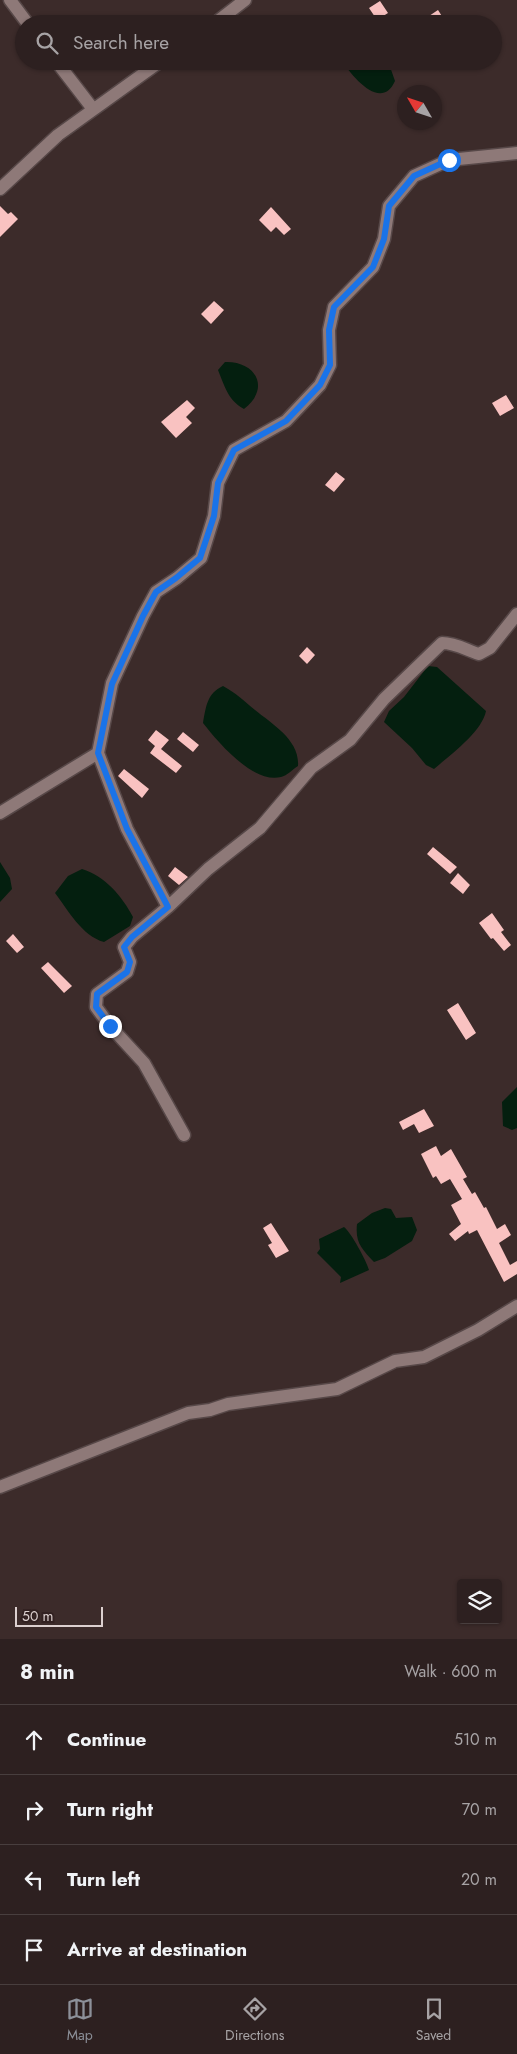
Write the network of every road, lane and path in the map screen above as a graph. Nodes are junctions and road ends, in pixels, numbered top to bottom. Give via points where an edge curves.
1 (10, 0) edge
2 (244, 0) edge
3 (21, 15) edge
4 (225, 15) edge
5 (63, 70) edge
6 (147, 70) edge
7 (93, 109) junction
8 (517, 153) edge
9 (0, 189) edge
10 (517, 614) edge
11 (98, 753) junction
12 (0, 813) edge
13 (168, 907) junction
14 (184, 1135) dead end
15 (517, 1306) edge
16 (0, 1487) edge

1 - 3 street
2 - 4 street
5 - 7 street
6 - 7 street
7 - 9 street via 58,135
8 - 11 street via 449,160 414,176 389,206 384,239 373,267 334,307 329,330 330,365 320,385 286,421 234,450 218,483 214,516 200,558 156,592 143,616 112,684
10 - 13 street via 490,648 479,654 454,643 442,643 384,699 350,740 311,768 260,828 208,869
11 - 12 street
11 - 13 street via 127,829
13 - 14 street via 124,947 130,962 127,972 97,994 96,1007 144,1063
15 - 16 street via 424,1357 395,1361 337,1389 188,1412

